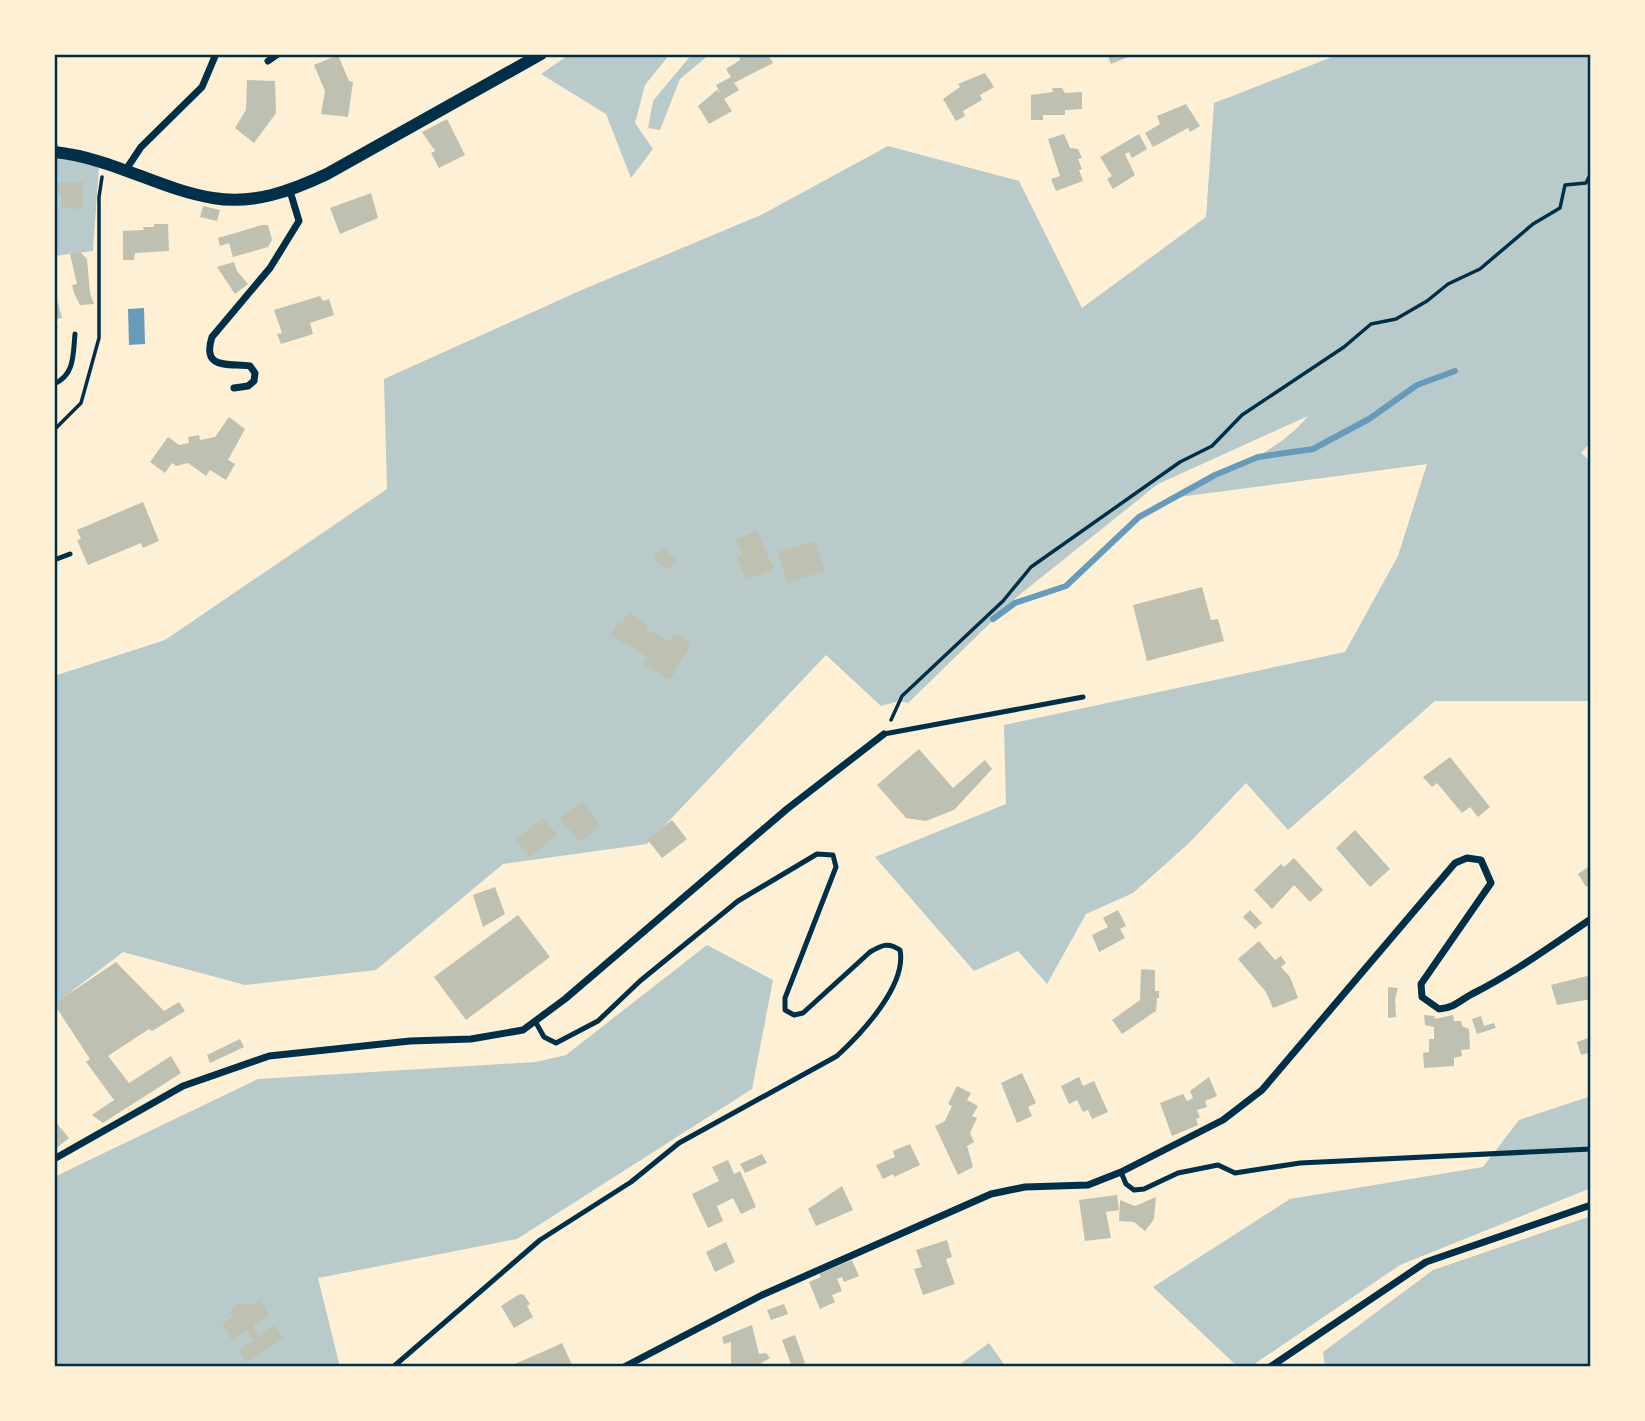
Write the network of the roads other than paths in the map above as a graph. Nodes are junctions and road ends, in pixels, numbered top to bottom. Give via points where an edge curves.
1 (216, 54) edge
2 (278, 54) edge
3 (541, 54) edge
4 (268, 61) dead end
5 (54, 152) edge
6 (127, 168) junction
7 (290, 191) junction
8 (75, 334) dead end
9 (54, 384) edge
10 (234, 388) dead end
11 (70, 554) dead end
12 (54, 560) edge
13 (1083, 697) dead end
14 (884, 734) joint
15 (1591, 919) edge
16 (535, 1021) junction
17 (1591, 1149) edge
18 (54, 1160) edge
19 (1121, 1172) junction
20 (1591, 1205) edge
21 (393, 1367) edge
22 (624, 1367) edge
23 (1270, 1367) edge

1 - 6 street via 202,87 141,147
2 - 4 street
3 - 7 street
5 - 6 street
6 - 7 street via 215,199
7 - 10 street via 299,221 270,268 212,337 209,347 212,359 225,368 250,366 256,373 254,382
8 - 9 lane via 72,368
11 - 12 lane
13 - 14 lane
14 - 16 street via 787,809
15 - 19 street via 1497,983 1452,1008 1439,1009 1422,997 1422,984 1491,883 1481,860 1467,858 1455,863 1246,1105
16 - 18 street via 523,1030 471,1039 270,1056 183,1086
16 - 21 lane via 544,1037 556,1043 572,1037 598,1021 713,920 817,854 833,855 836,867 785,999 785,1010 803,1013 882,945 900,950 900,976 857,1037 837,1056 679,1143 631,1182 540,1240
17 - 19 lane via 1300,1163 1235,1173 1218,1165 1178,1173 1134,1190
19 - 22 street via 1088,1185 1026,1187 990,1194 762,1295
20 - 23 street via 1426,1262

